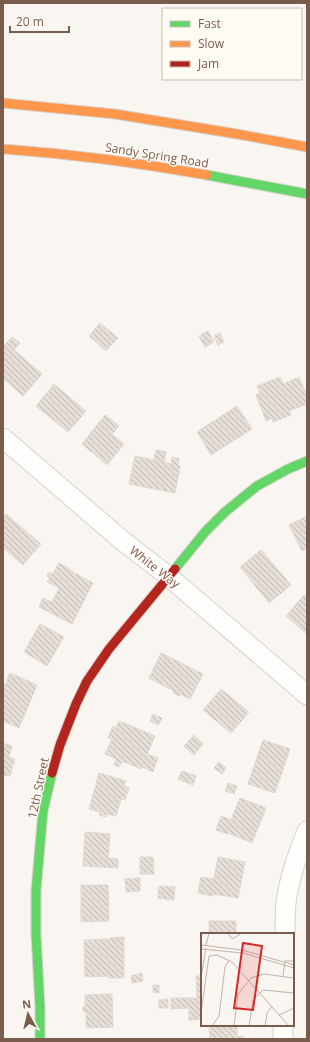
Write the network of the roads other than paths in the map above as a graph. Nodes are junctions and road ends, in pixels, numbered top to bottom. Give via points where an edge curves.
1 (3, 104) edge
2 (307, 147) edge
3 (3, 149) edge
4 (307, 194) edge
5 (3, 438) edge
6 (307, 461) edge
7 (168, 576) junction
8 (307, 695) edge
9 (307, 831) edge
10 (285, 933) edge
11 (283, 1026) edge
12 (40, 1039) edge
13 (283, 1039) edge

1 - 2 street via 115,114
3 - 4 street, Sandy Spring Road via 117,160
5 - 7 street, White Way via 124,542
6 - 7 street, 12th Street via 257,486 225,512
7 - 8 street, White Way
7 - 12 street, 12th Street via 109,649 87,682 60,745 52,772 43,812 36,891
9 - 10 street via 292,874 286,902
11 - 13 street

